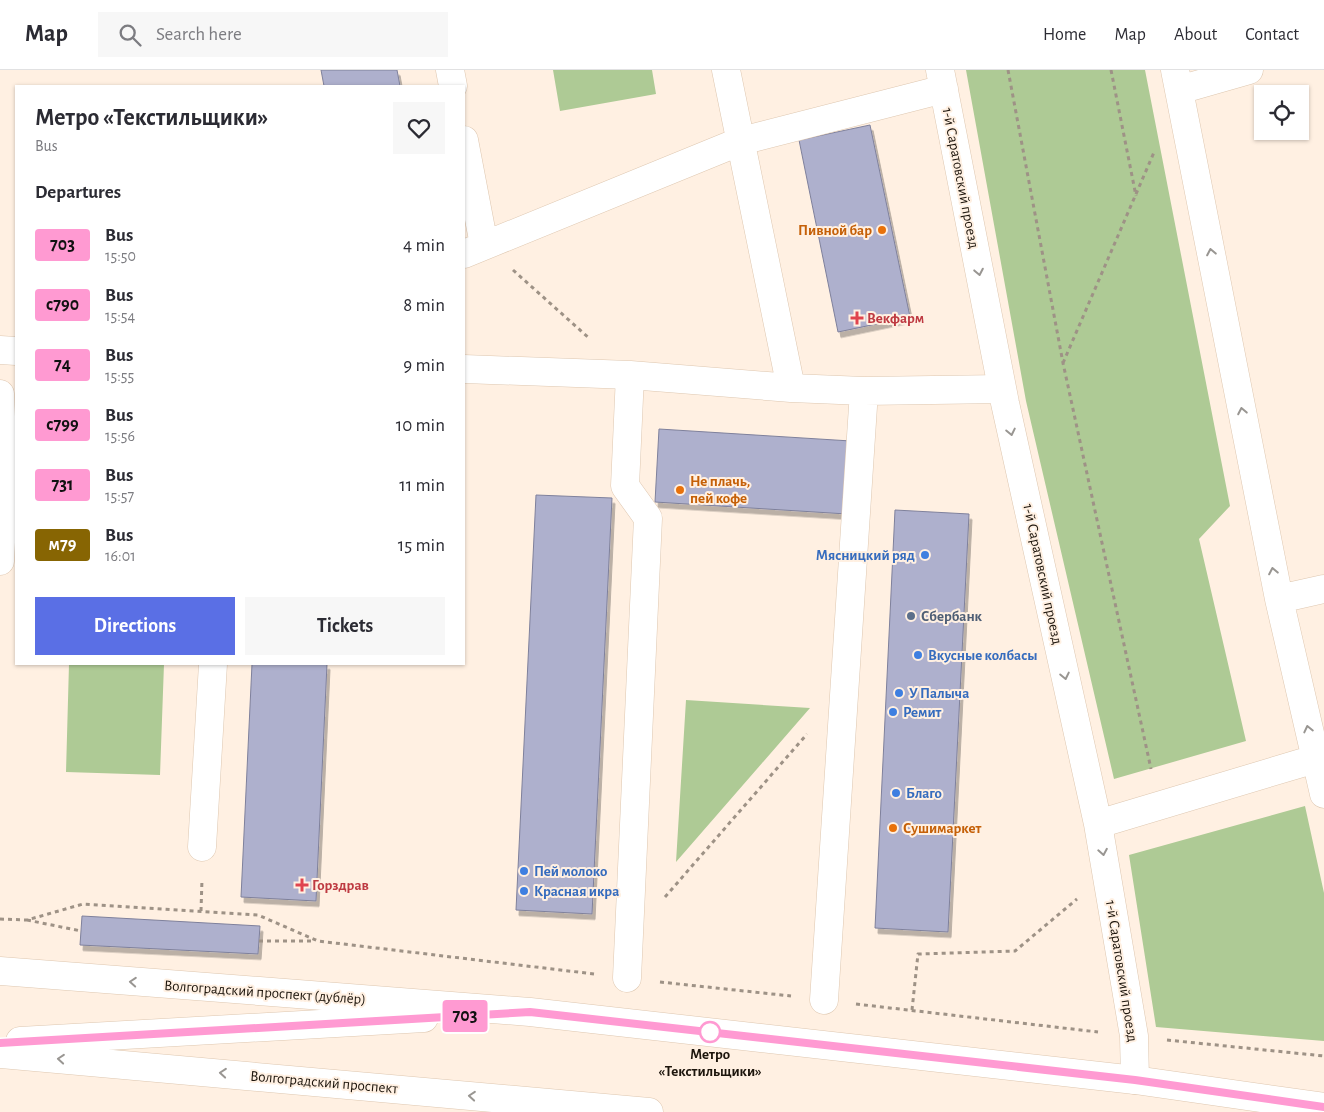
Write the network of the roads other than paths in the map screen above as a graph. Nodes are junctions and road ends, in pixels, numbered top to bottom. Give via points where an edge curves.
1 (450, 70) edge
2 (726, 70) edge
3 (1249, 70) edge
4 (942, 79) edge
5 (1177, 80) edge
6 (453, 85) edge
7 (741, 141) junction
8 (465, 151) edge
9 (474, 250) edge
10 (0, 350) edge
11 (15, 351) edge
12 (465, 369) edge
13 (630, 375) junction
14 (791, 388) junction
15 (1002, 389) junction
16 (864, 391) junction
17 (0, 394) edge
18 (10, 485) edge
19 (0, 561) edge
20 (1324, 589) edge
21 (1279, 599) junction
22 (213, 665) edge
23 (1315, 759) junction
24 (1324, 794) edge
25 (1098, 824) junction
26 (202, 848) dead end
27 (0, 971) edge
28 (627, 978) dead end
29 (824, 1000) dead end
30 (530, 1012) junction
31 (0, 1043) edge
32 (0, 1054) edge
33 (1135, 1080) junction
34 (1324, 1107) edge
35 (649, 1112) edge

1 - 6 main road
2 - 7 main road
3 - 5 main road
4 - 7 main road
4 -> 15 main road, 1-й Саратовский проезд
21 -> 5 main road
7 - 9 main road
7 - 14 main road
8 - 9 main road
10 - 11 main road
12 - 13 main road
13 - 14 main road
13 - 28 main road via 626,486 648,518
14 - 16 main road
15 - 16 main road
15 -> 25 main road, 1-й Саратовский проезд
16 - 29 main road
17 - 18 main road
18 - 19 main road
20 - 21 main road
23 -> 21 main road
22 - 26 main road
23 - 24 main road
23 - 25 main road
25 -> 33 main road, 1-й Саратовский проезд via 1134,1036
30 -> 27 main road, Волгоградский проспект (дублёр)
30 - 31 main road, Волгоградский проспект (дублёр)
30 - 33 main road, Волгоградский проспект (дублёр)
35 -> 32 main road, Волгоградский проспект
33 - 34 main road, Волгоградский проспект (дублёр)

